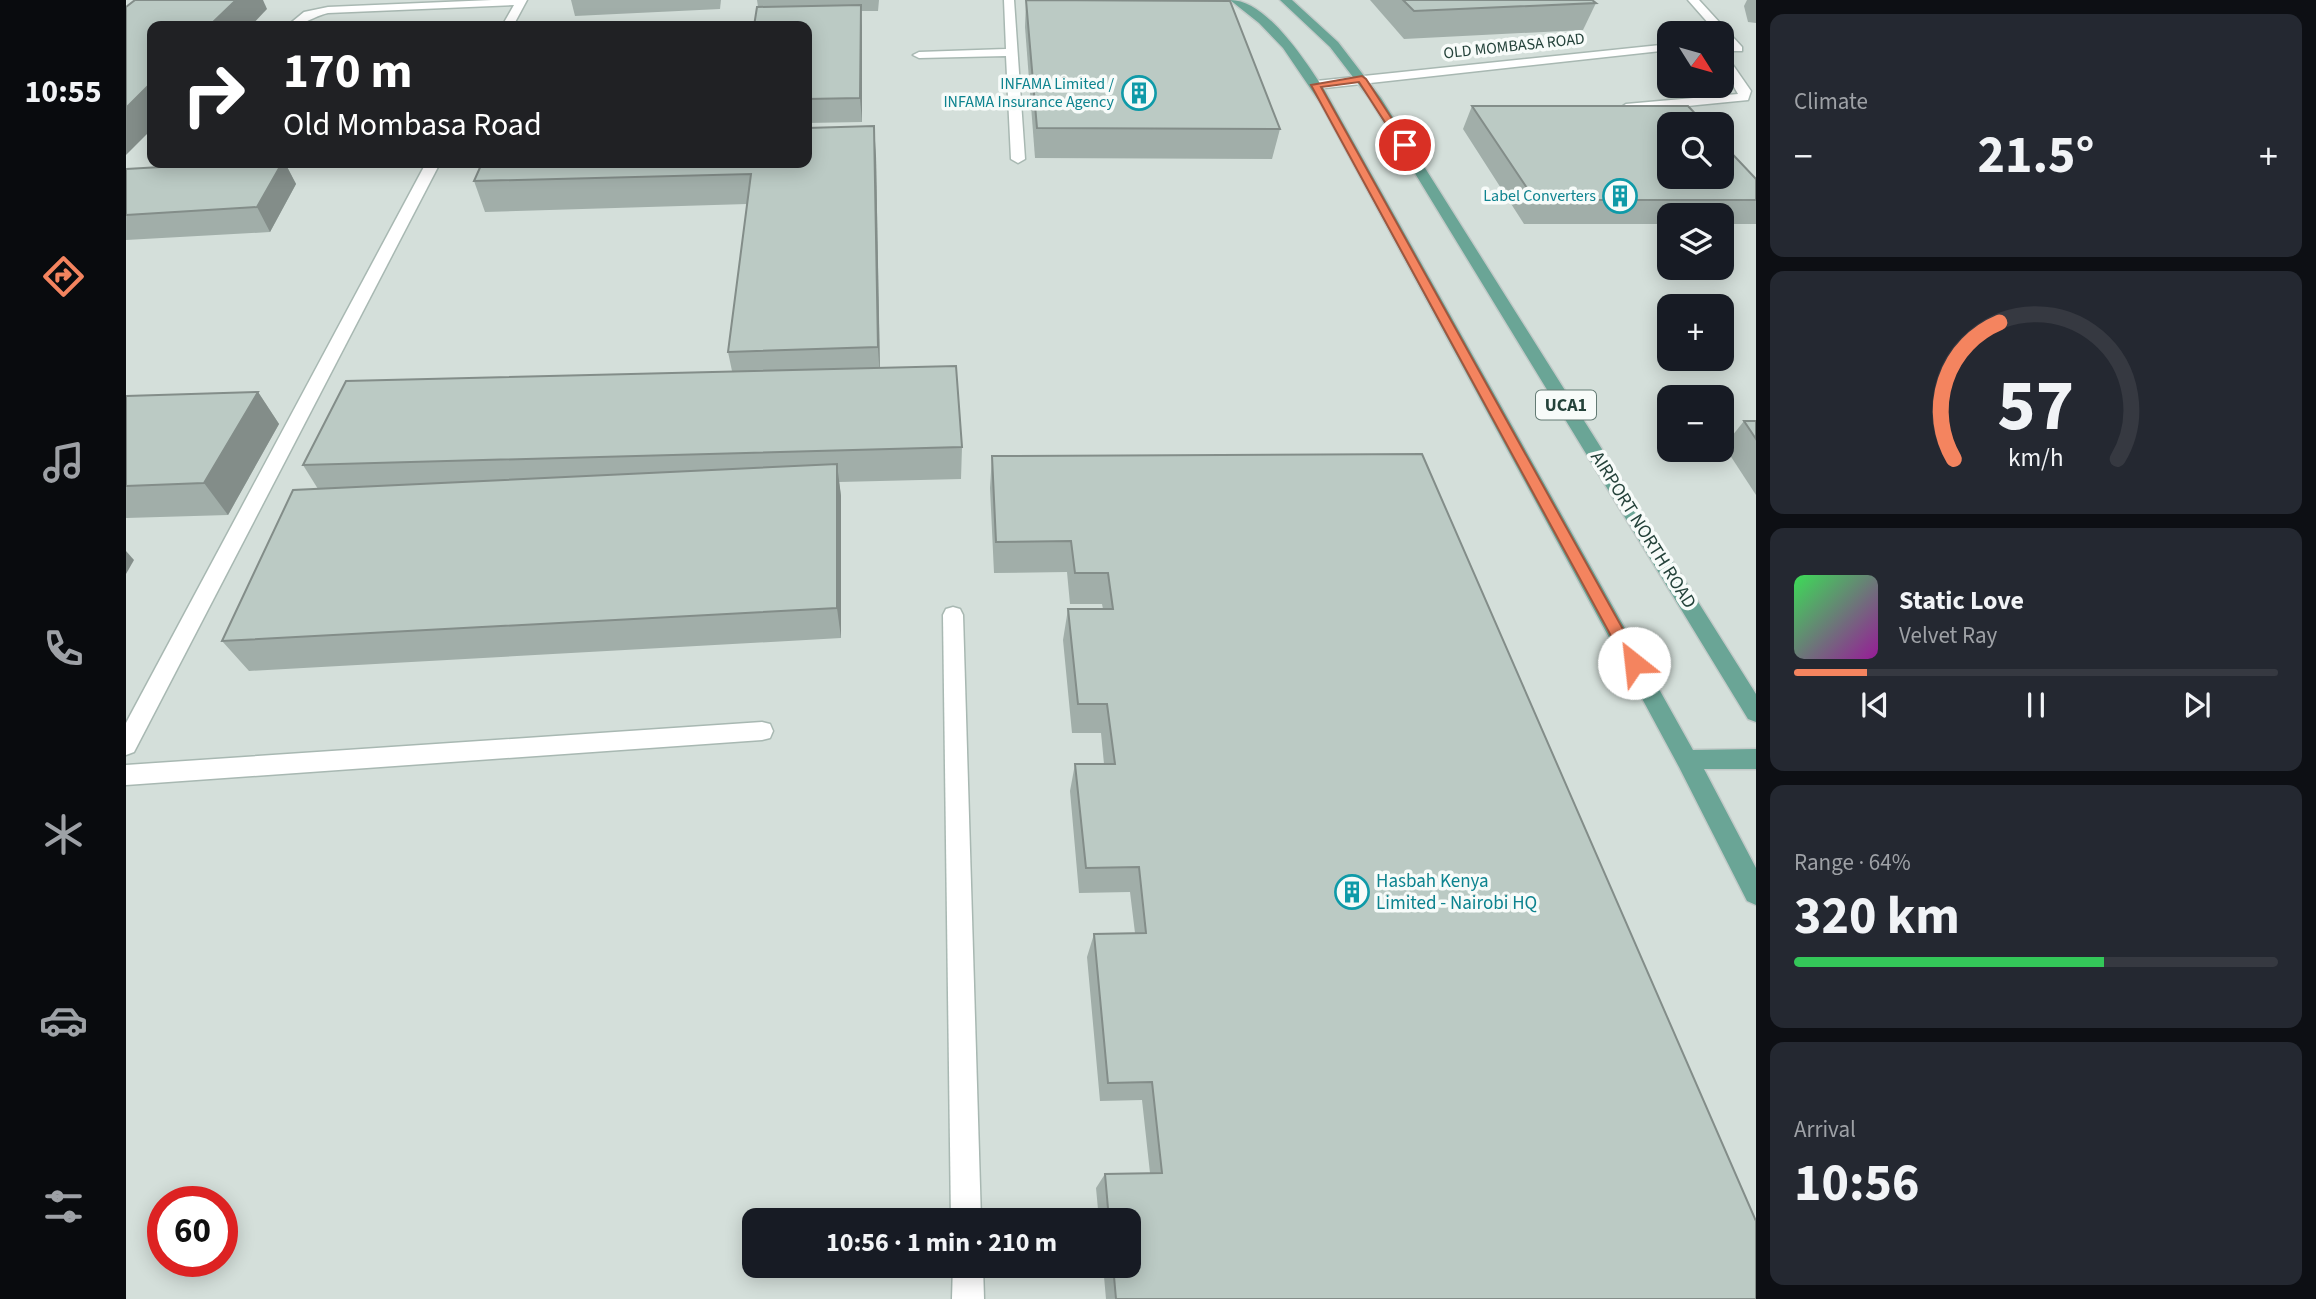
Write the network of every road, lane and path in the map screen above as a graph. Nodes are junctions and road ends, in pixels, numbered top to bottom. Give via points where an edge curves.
1 (1009, 0) edge
2 (1236, 0) edge
3 (1284, 0) edge
4 (1693, 0) edge
5 (522, 1) edge
6 (297, 21) edge
7 (511, 21) edge
8 (1714, 21) edge
9 (1010, 22) junction
10 (1024, 22) edge
11 (1734, 40) edge
12 (1657, 48) edge
13 (1734, 49) edge
14 (1012, 52) junction
15 (919, 55) dead end
16 (1734, 75) edge
17 (1362, 79) junction
18 (1316, 85) junction
19 (1733, 98) edge
20 (1734, 98) edge
21 (1614, 109) edge
22 (1018, 159) dead end
23 (430, 168) edge
24 (953, 615) dead end
25 (1756, 713) edge
26 (762, 731) dead end
27 (126, 746) edge
28 (1687, 760) junction
29 (1756, 760) edge
30 (126, 775) edge
31 (1756, 892) edge
32 (967, 1208) edge
33 (968, 1278) edge
34 (968, 1299) edge

1 - 9 lane
2 - 18 main road via 1275,32
3 - 17 main road via 1322,32
4 - 8 lane
5 - 6 lane via 328,10 312,12
5 - 7 lane
9 - 10 lane
9 - 14 lane
11 - 13 lane via 1743,49
12 - 17 lane, OLD MOMBASA ROAD
14 - 15 lane
14 - 22 lane
16 - 20 lane via 1745,91 1744,97
17 - 18 lane, OLD MOMBASA ROAD
17 - 25 main road, AIRPORT NORTH ROAD / UCA1
18 - 28 main road
19 - 21 lane
23 - 27 lane
24 - 32 lane
26 - 30 lane
28 - 29 main road
28 - 31 main road
33 - 34 lane

